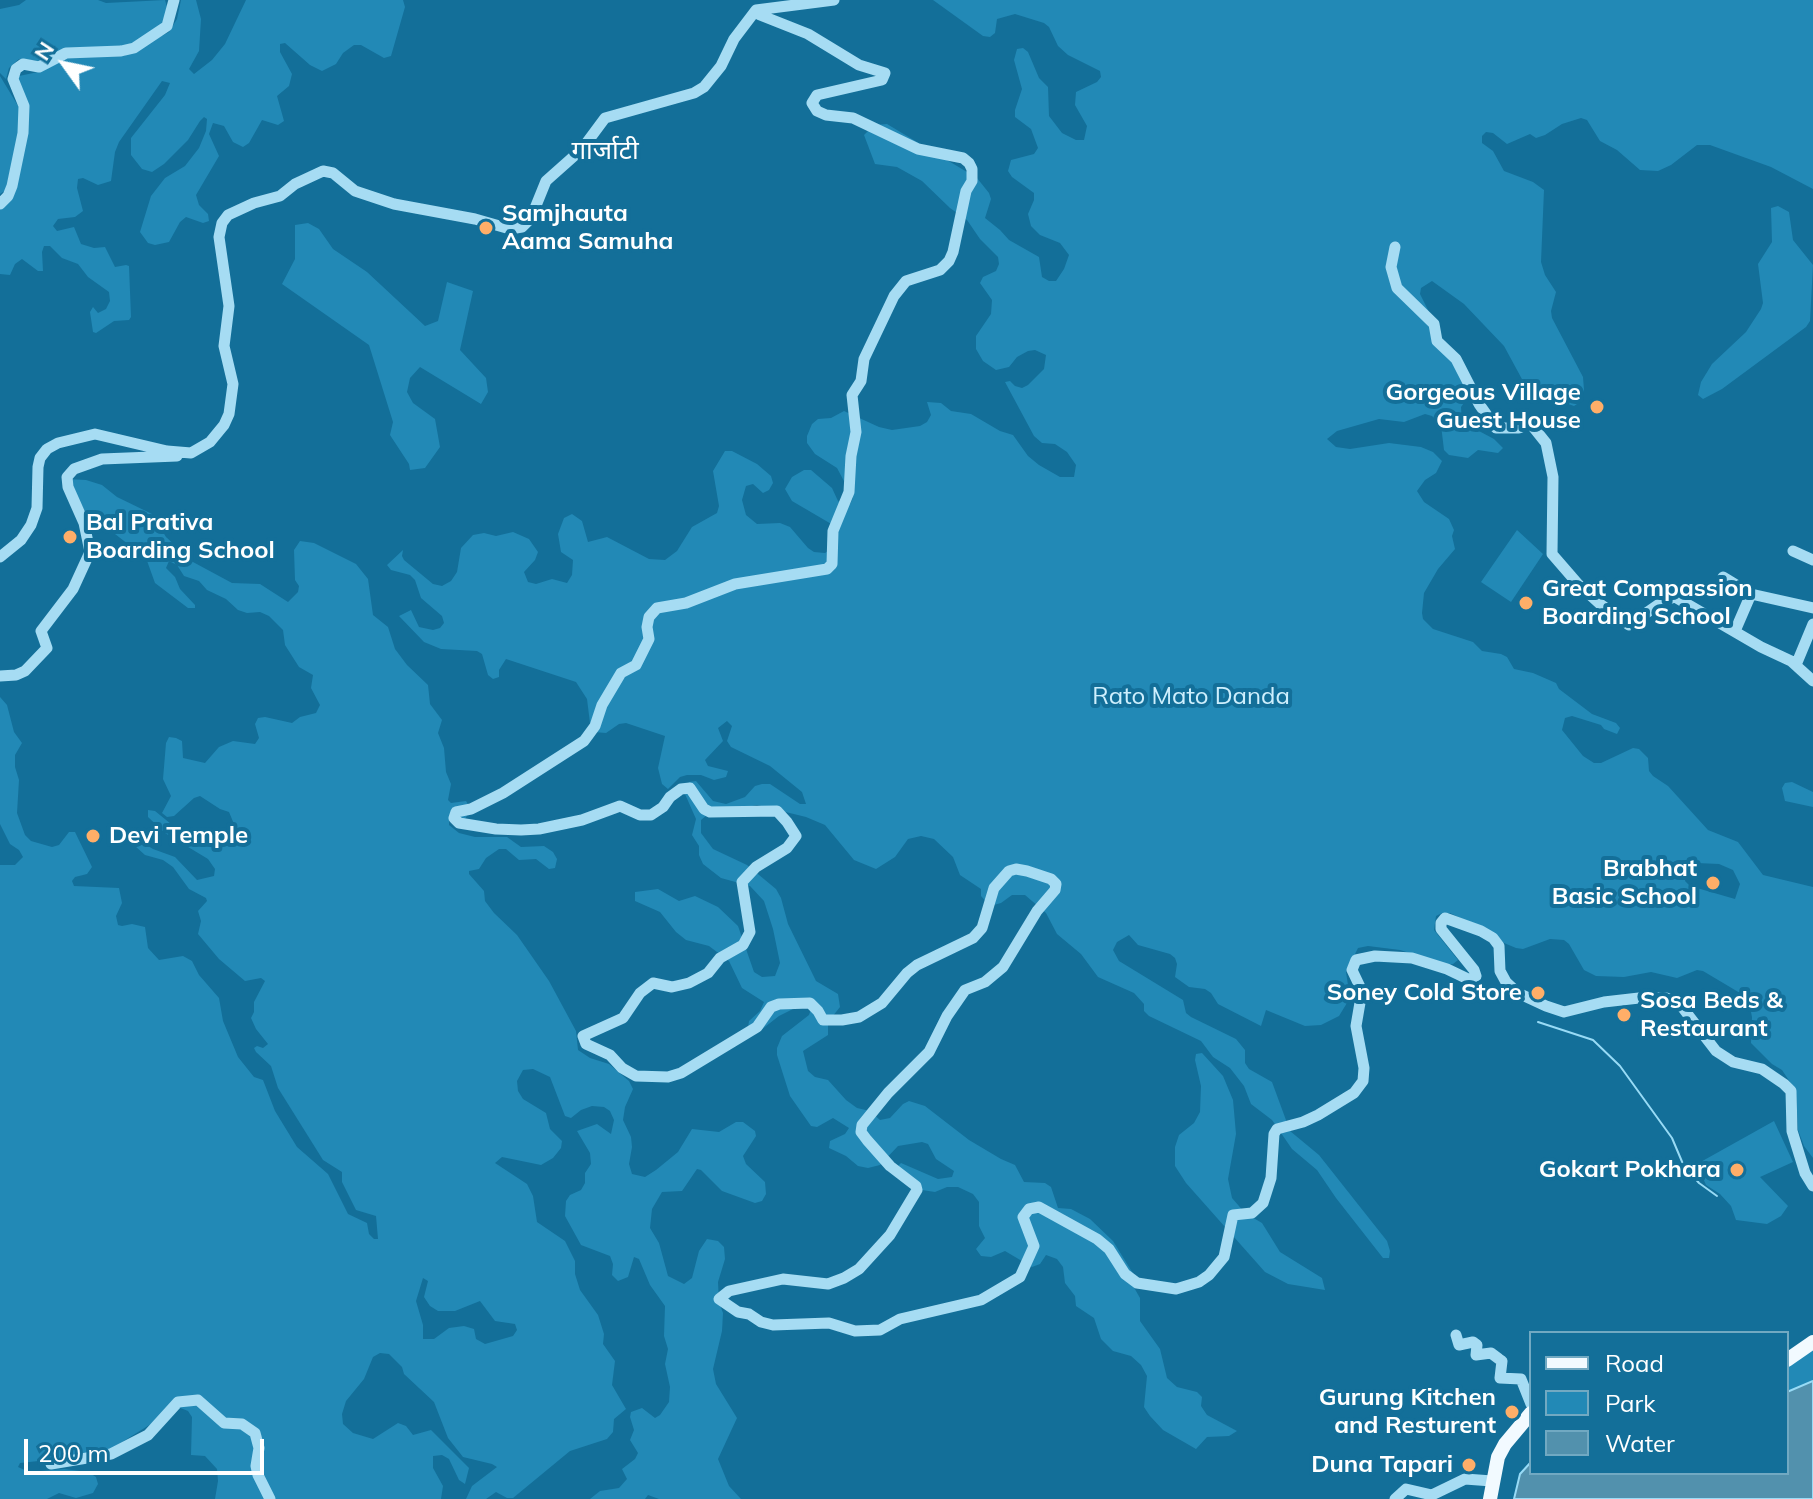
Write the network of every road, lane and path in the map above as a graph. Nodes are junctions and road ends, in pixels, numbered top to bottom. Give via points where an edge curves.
1 (174, 0) edge
2 (834, 0) edge
3 (756, 10) junction
4 (0, 204) edge
5 (1395, 247) dead end
6 (191, 453) junction
7 (1793, 551) dead end
8 (0, 557) edge
9 (1813, 560) edge
10 (1723, 577) dead end
11 (1751, 594) junction
12 (1813, 608) edge
13 (1813, 624) edge
14 (1735, 631) junction
15 (1796, 665) junction
16 (0, 676) edge
17 (1813, 681) edge
18 (1813, 1186) edge
19 (1456, 1335) dead end
20 (1813, 1342) edge
21 (1789, 1359) edge
22 (1529, 1399) edge
23 (1529, 1415) edge
24 (51, 1464) dead end
25 (1492, 1481) junction
26 (270, 1499) edge
27 (1395, 1499) edge
28 (1490, 1499) edge

1 - 4 street via 167,26 134,48 66,53 39,67 23,64 16,69 13,79 24,106 23,133 12,186
2 - 3 street
3 - 6 street via 704,87 602,120 582,149 546,181 522,227 510,229 394,204 355,191 323,171 280,196 228,215 219,237 229,306 224,346 233,395 224,425 206,446
3 - 18 street via 859,65 885,73 882,80 817,95 812,103 817,111 853,118 918,149 963,158 972,169 949,261 940,270 906,281 864,359 861,381 852,395 856,432 849,492 833,531 832,564 735,584 657,608 649,617 649,639 636,665 621,673 584,741 503,793 456,812 454,818 459,823 521,830 582,820 620,806 651,815 681,789 690,788 710,812 777,811 796,836 742,882 750,932 743,945 689,983 653,983 623,1018 583,1036 586,1044 636,1076 681,1073 757,1027 779,1004 810,1003 823,1020 859,1017 882,1003 917,965 973,938 982,928 994,888 1009,871 1027,871 1056,884 1003,967 965,990 929,1052 862,1125 861,1132 890,1166 916,1186 890,1235 859,1269 828,1284 783,1279 729,1291 719,1299 773,1325 829,1323 855,1331 880,1330 900,1319 981,1300 1020,1277 1034,1246 1023,1217 1039,1207 1097,1239 1137,1283 1176,1289 1199,1282 1224,1257 1233,1215 1252,1213 1263,1203 1277,1129 1318,1115 1354,1093 1363,1081 1356,1026 1362,991 1352,970 1356,960 1412,958 1470,980 1476,976 1444,934 1440,926 1445,918 1493,938 1506,982 1546,1006 1564,1012 1639,998 1679,1003 1716,1051 1733,1062 1762,1069 1791,1091 1792,1131
5 - 14 street via 1391,267 1397,288 1434,324 1437,341 1456,359 1496,428 1530,423 1546,443 1553,477 1552,554 1600,604 1629,625 1675,597
6 - 8 street via 95,434 58,443 40,458 31,525
6 - 16 street via 102,459 67,477 90,552 73,589 41,631 47,648 25,671
7 - 9 street
10 - 11 street
11 - 12 street
11 - 14 street
13 - 15 street
14 - 15 street
15 - 17 street
19 - 22 street via 1459,1345 1477,1345 1476,1355 1487,1352 1502,1361 1500,1378 1521,1379
20 - 21 main road
23 - 25 main road via 1505,1444
24 - 26 street via 111,1454 148,1435 178,1402 198,1400 224,1423 242,1424 255,1433 258,1475
25 - 27 street via 1465,1479 1432,1495 1406,1489
25 - 28 main road

